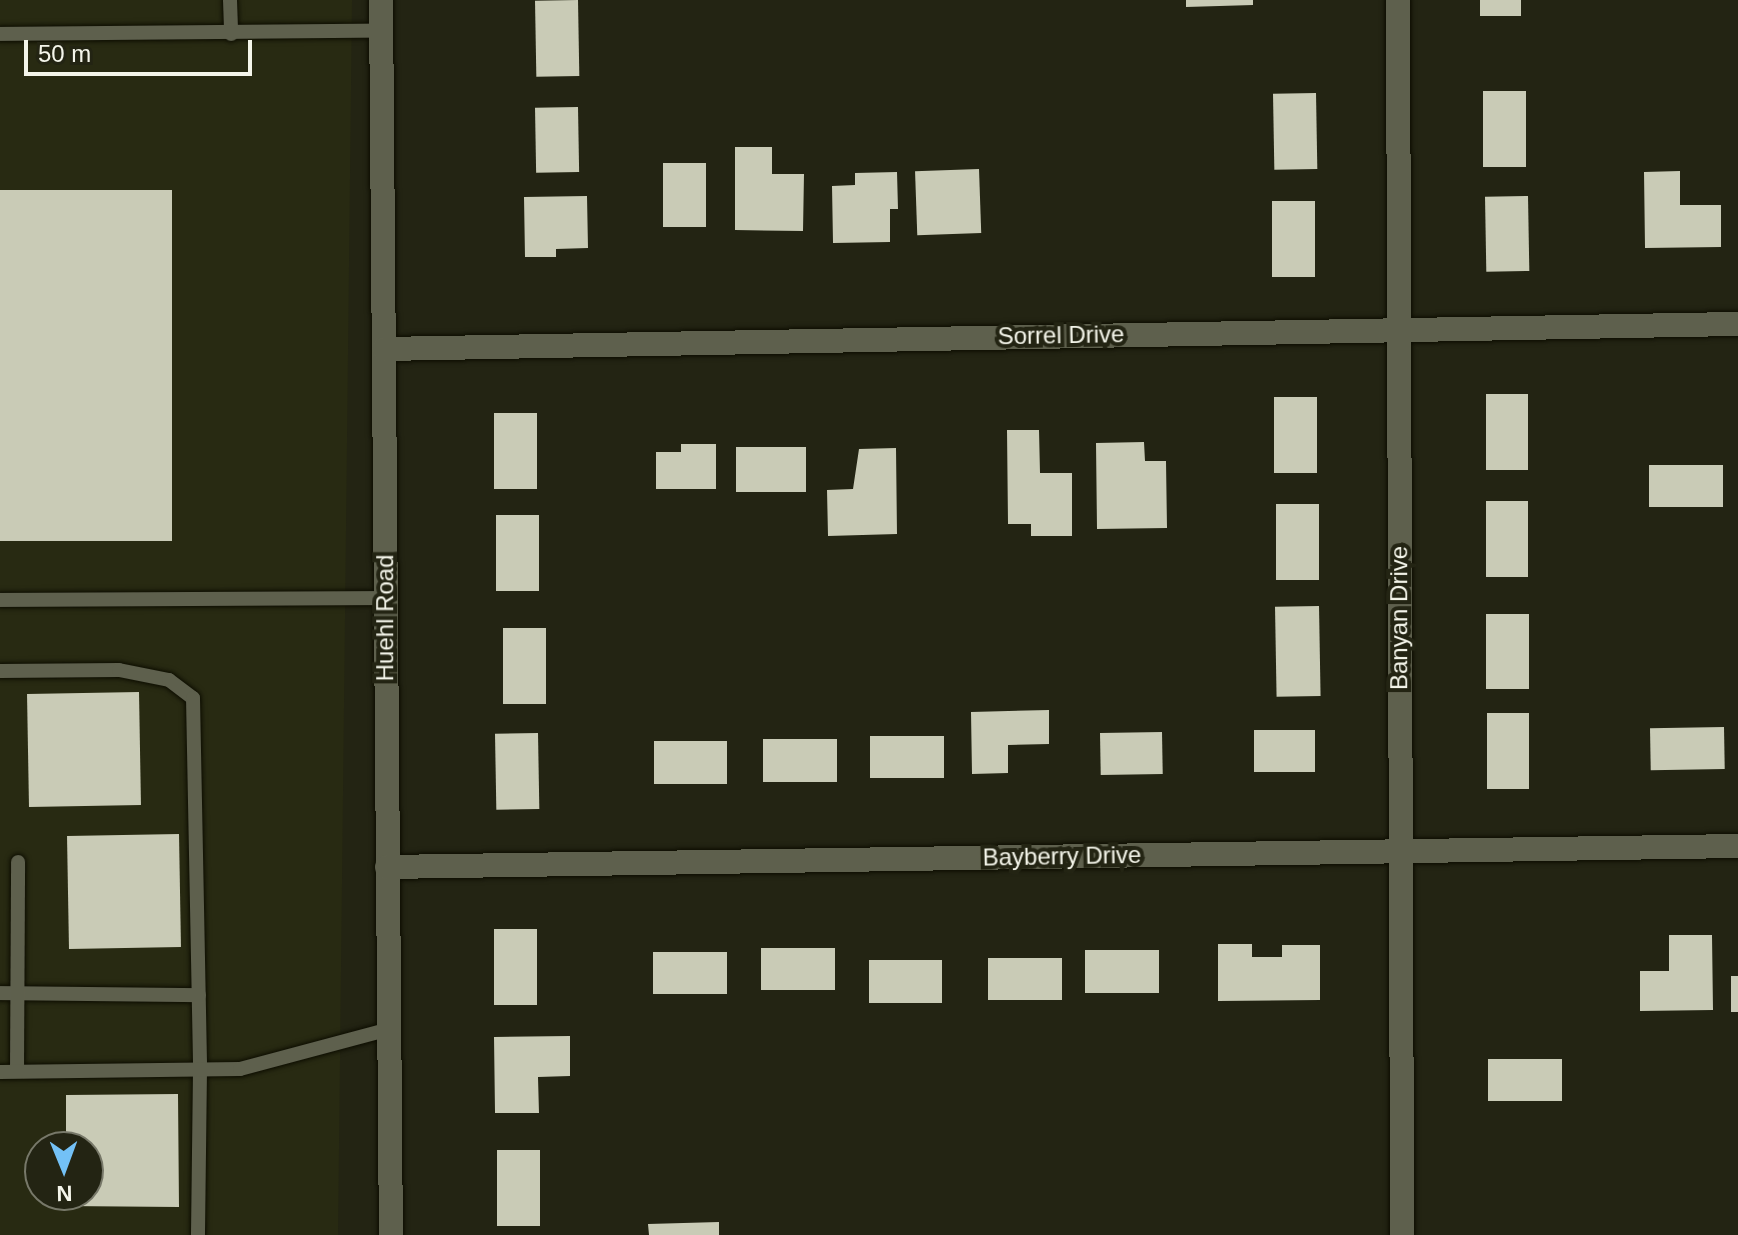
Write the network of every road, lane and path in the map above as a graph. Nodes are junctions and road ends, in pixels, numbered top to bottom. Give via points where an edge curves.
1 (230, 0) edge
2 (381, 0) edge
3 (1398, 0) edge
4 (381, 31) junction
5 (0, 34) edge
6 (231, 34) junction
7 (1738, 324) edge
8 (1398, 329) junction
9 (384, 349) junction
10 (385, 598) junction
11 (0, 600) edge
12 (0, 671) edge
13 (1738, 846) edge
14 (1400, 850) junction
15 (18, 862) dead end
16 (387, 867) junction
17 (0, 993) edge
18 (17, 993) junction
19 (199, 995) junction
20 (389, 1029) junction
21 (200, 1070) junction
22 (17, 1071) junction
23 (0, 1072) edge
24 (198, 1235) edge
25 (391, 1235) edge
26 (1402, 1235) edge

1 - 6 lane
2 - 4 street, Huehl Road
3 - 8 street, Banyan Drive
4 - 6 lane
4 - 9 street, Huehl Road
5 - 6 lane
7 - 8 street, Sorrel Drive
8 - 9 street, Sorrel Drive
8 - 14 street, Banyan Drive
9 - 10 street, Huehl Road
10 - 11 lane
10 - 16 street, Huehl Road
12 - 19 lane via 119,670 169,680 193,698
13 - 14 street, Bayberry Drive
14 - 16 street, Bayberry Drive
14 - 26 street, Banyan Drive
15 - 18 lane
16 - 20 street, Huehl Road
17 - 18 lane
18 - 19 lane
18 - 22 lane
19 - 21 lane
20 - 21 lane via 240,1069
20 - 25 street, Huehl Road
21 - 22 lane
21 - 24 lane
22 - 23 lane

